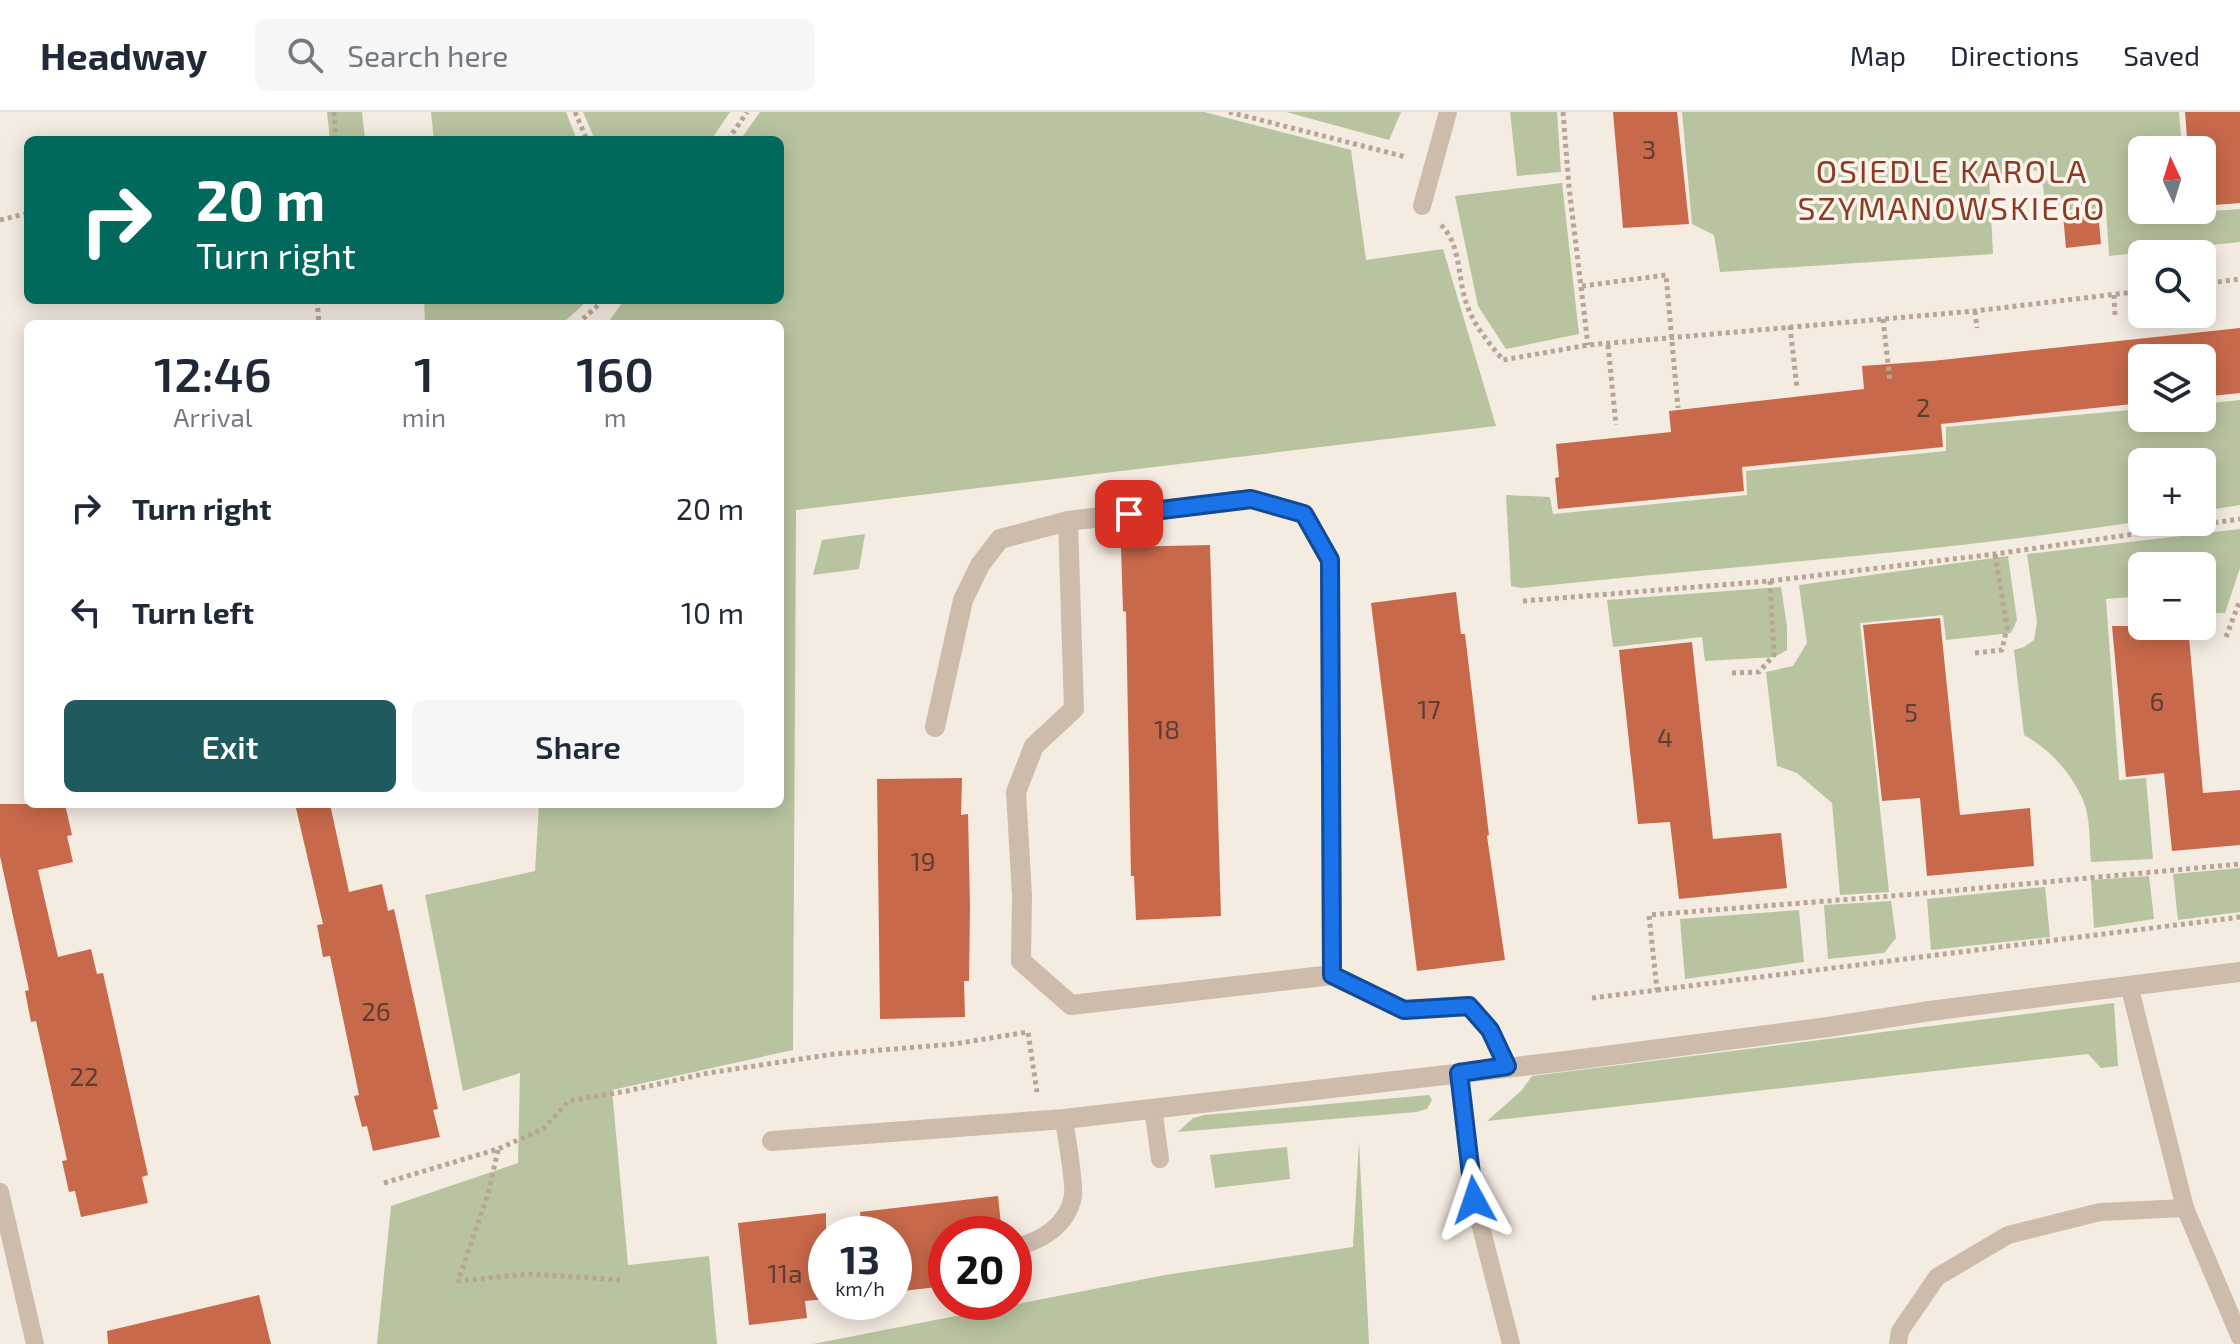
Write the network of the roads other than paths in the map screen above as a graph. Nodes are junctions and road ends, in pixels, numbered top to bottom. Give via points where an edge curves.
1 (1448, 112) edge
2 (1422, 206) road end
3 (1068, 521) junction
4 (935, 727) dead end
5 (2240, 972) edge
6 (1332, 975) junction
7 (2129, 985) junction
8 (1507, 1066) junction
9 (1459, 1073) junction
10 (1153, 1108) junction
11 (1064, 1119) junction
12 (772, 1141) dead end
13 (1160, 1159) dead end
14 (0, 1192) edge
15 (2185, 1208) junction
16 (1032, 1241) edge
17 (7, 1258) edge
18 (2240, 1337) edge
19 (35, 1344) edge
20 (1511, 1344) edge
21 (1898, 1344) edge

1 - 2 lane
3 - 4 street via 1000,539 980,565 963,600
3 - 6 street via 1251,499 1304,514 1330,560
3 - 6 street via 1074,709 1034,746 1016,792 1021,961 1071,1005
5 - 7 street
6 - 8 street via 1404,1010 1469,1006 1490,1030
7 - 8 street
7 - 15 lane
8 - 9 street
9 - 10 street
9 - 20 lane via 1474,1200
10 - 11 street
10 - 13 lane
11 - 12 street
11 - 16 lane via 1073,1195 1058,1228
14 - 17 lane
15 - 18 lane
15 - 21 lane via 2100,1212 2008,1235 1937,1277 1900,1331
17 - 19 lane

